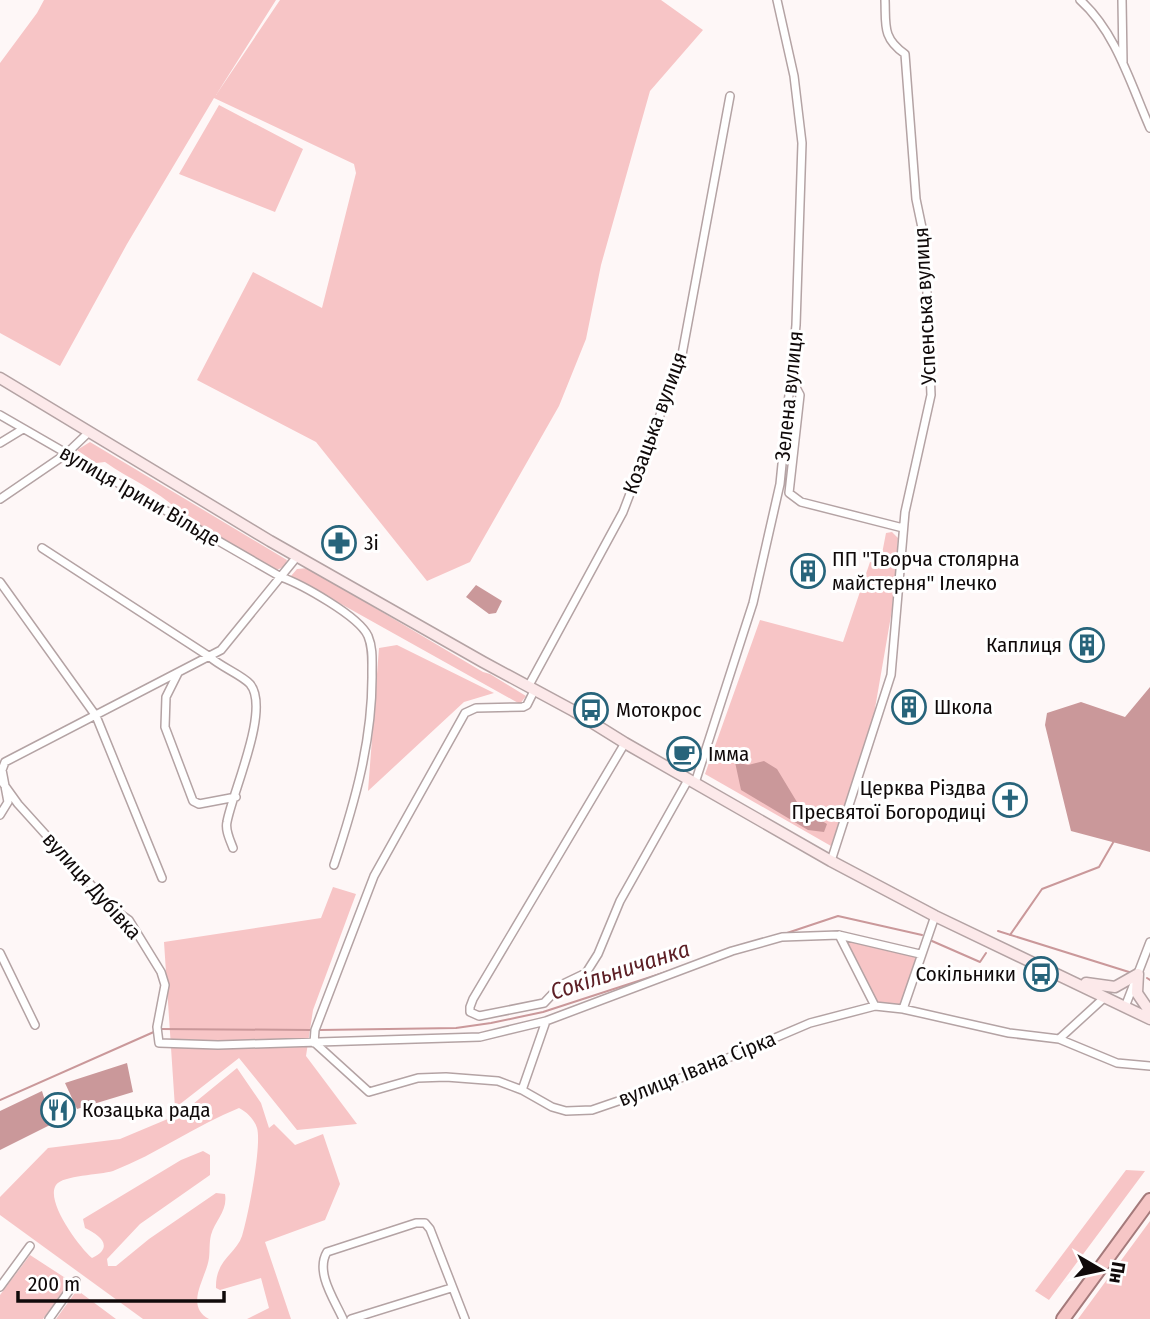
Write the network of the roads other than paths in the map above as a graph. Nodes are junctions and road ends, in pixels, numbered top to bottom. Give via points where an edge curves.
1 (777, 0) edge
2 (885, 0) edge
3 (1080, 0) edge
4 (1122, 0) edge
5 (1123, 66) junction
6 (730, 96) dead end
7 (1150, 128) edge
8 (0, 378) edge
9 (791, 378) junction
10 (0, 415) edge
11 (23, 429) junction
12 (88, 433) junction
13 (0, 443) edge
14 (65, 454) junction
15 (779, 489) junction
16 (789, 493) junction
17 (0, 499) edge
18 (902, 528) junction
19 (41, 548) dead end
20 (299, 557) junction
21 (281, 577) junction
22 (0, 582) edge
23 (210, 657) junction
24 (178, 673) junction
25 (531, 689) junction
26 (96, 716) junction
27 (625, 743) junction
28 (0, 779) edge
29 (692, 781) junction
30 (6, 787) junction
31 (236, 797) junction
32 (0, 815) edge
33 (233, 848) dead end
34 (831, 860) junction
35 (334, 865) dead end
36 (162, 878) dead end
37 (935, 916) junction
38 (838, 935) junction
39 (1150, 942) edge
40 (0, 953) edge
41 (920, 954) junction
42 (1138, 974) junction
43 (1075, 982) junction
44 (1105, 997) junction
45 (875, 1006) junction
46 (1125, 1007) junction
47 (903, 1009) junction
48 (1150, 1012) edge
49 (1150, 1019) edge
50 (546, 1021) junction
51 (35, 1025) dead end
52 (1059, 1039) junction
53 (314, 1043) junction
54 (1150, 1066) edge
55 (522, 1090) junction
56 (1150, 1200) edge
57 (30, 1247) dead end
58 (76, 1281) dead end
59 (0, 1287) edge
60 (451, 1287) junction
61 (49, 1319) edge
62 (343, 1319) edge
63 (351, 1319) edge
64 (464, 1319) edge
65 (1063, 1319) edge

1 - 9 street, Зелена вулиця via 794,76 802,143
2 - 18 street, Успенська вулиця via 886,34 905,54 930,322 931,395
3 - 5 street via 1107,33
4 - 5 street
5 - 7 street
6 - 25 street, Козацька вулиця via 681,360 623,512
8 - 12 main road
9 - 15 street, Зелена вулиця
9 - 16 street via 800,395
10 - 11 street, вулиця Ірини Вільде
11 - 13 street
11 - 14 street, вулиця Ірини Вільде
12 - 14 street
12 - 20 main road
14 - 17 street
14 - 21 street, вулиця Ірини Вільде
15 - 16 street
15 - 29 street, Зелена вулиця via 753,603
16 - 18 street via 800,502
18 - 34 street, Успенська вулиця via 891,675
19 - 23 street
20 - 21 street
20 - 25 main road
21 - 23 street via 221,650
21 - 35 street, вулиця Ірини Вільде via 358,621 372,648 373,700 366,752
22 - 26 street
23 - 24 street
23 - 31 street via 249,683 257,700
24 - 26 street
24 - 31 street via 166,697 165,727 193,801 199,804
25 - 27 main road
25 - 53 street via 523,707 476,708 465,713 374,876
26 - 30 street via 5,762
26 - 36 street
27 - 29 main road
27 - 29 street, Зелена вулиця via 473,999 470,1012 479,1016 544,1003 561,985 586,972 620,901
28 - 30 street, вулиця Дубівка
29 - 34 main road
30 - 32 street via 8,802
30 - 53 street, вулиця Дубівка via 146,944 165,985 159,1043
31 - 33 street via 226,825
34 - 37 main road
37 - 41 street
37 - 43 main road
38 - 41 street
38 - 45 street
38 - 50 street via 782,937 732,951
39 - 42 street
40 - 51 street
41 - 47 street
42 - 43 main road via 1115,987
42 - 46 street
42 - 48 main road via 1137,993
43 - 44 main road
44 - 46 main road
44 - 52 street
45 - 47 street, вулиця Івана Сірка
45 - 55 street, вулиця Івана Сірка via 810,1023 662,1086 592,1110 559,1109
46 - 49 main road
47 - 52 street, вулиця Івана Сірка via 1009,1033
50 - 53 street via 480,1037
50 - 55 street
52 - 54 street, вулиця Івана Сірка via 1117,1063
53 - 55 street, вулиця Івана Сірка via 369,1092 418,1078 446,1077 498,1081
56 - 65 highway
57 - 59 street
58 - 61 street
60 - 62 street via 430,1229 425,1223 416,1223 327,1252 321,1261 323,1272
60 - 63 street
60 - 64 street

